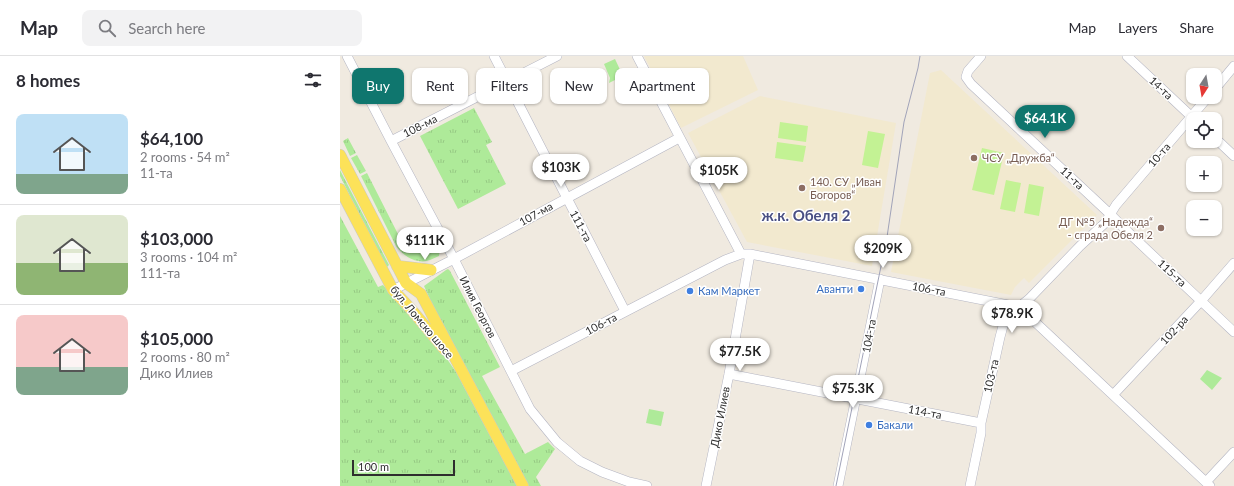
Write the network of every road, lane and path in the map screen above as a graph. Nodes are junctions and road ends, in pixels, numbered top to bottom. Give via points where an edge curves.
1 (347, 56) edge
2 (494, 56) edge
3 (557, 56) edge
4 (637, 56) edge
5 (981, 56) edge
6 (1127, 56) edge
7 (1234, 66) edge
8 (500, 68) edge
9 (534, 68) edge
10 (1222, 81) edge
11 (476, 98) edge
12 (518, 104) edge
13 (1187, 112) edge
14 (1186, 126) edge
15 (679, 138) junction
16 (390, 141) junction
17 (1222, 145) edge
18 (340, 155) edge
19 (1234, 156) edge
20 (340, 189) edge
21 (566, 198) junction
22 (1110, 214) junction
23 (741, 254) junction
24 (750, 254) junction
25 (454, 259) junction
26 (1234, 263) edge
27 (398, 266) junction
28 (432, 270) junction
29 (880, 279) junction
30 (406, 283) junction
31 (393, 290) junction
32 (1201, 301) junction
33 (1019, 307) junction
34 (625, 311) junction
35 (1234, 332) edge
36 (461, 369) junction
37 (510, 371) junction
38 (729, 374) junction
39 (1114, 396) junction
40 (856, 399) junction
41 (981, 424) junction
42 (1234, 452) edge
43 (1208, 484) edge
44 (523, 486) edge
45 (647, 486) edge
46 (706, 486) edge
47 (838, 486) edge
48 (970, 486) edge

1 - 16 street, Илия Георгов
2 - 8 street, 111-та
3 - 9 street, 108-ма
4 - 15 street
5 - 22 street, 11-та via 968,71 966,77 971,84
6 - 13 street, 14-та
7 - 10 street
11 - 16 street, 108-ма
12 - 21 street, 111-та
14 - 22 street, 10-та
15 - 21 street, 107-ма
15 - 23 street
16 - 25 street, Илия Георгов
17 - 19 street
18 - 27 main road, бул. Ломско шосе
20 - 31 main road, бул. Ломско шосе
21 - 25 street, 107-ма
21 - 34 street, 111-та
22 - 32 street, 115-та
22 - 33 street, 103-та via 1105,223
23 - 24 street, 106-та
23 - 34 street, 106-та
24 - 29 street, 106-та
24 - 38 street, Дико Илиев
25 - 28 street, 107-ма
25 - 37 street, Илия Георгов
26 - 32 street, 102-ра
27 - 28 main road
27 - 30 main road, бул. Ломско шосе
28 - 30 street, 107-ма
29 - 33 street, 106-та
29 - 40 street, 104-та
30 - 31 street, 107-ма
30 - 36 main road, бул. Ломско шосе via 421,294
31 - 36 main road, бул. Ломско шосе
32 - 35 street, 115-та
32 - 39 street, 102-ра
33 - 39 street
33 - 41 street, 103-та via 1009,315 1003,326
34 - 37 street, 106-та
36 - 44 main road, бул. Ломско шосе
37 - 45 street, Илия Георгов via 530,409 557,442 580,461 602,472
38 - 40 street, 114-та
38 - 46 street, Дико Илиев
39 - 43 street
40 - 41 street, 114-та
40 - 47 street, 104-та
41 - 48 street, 103-та
42 - 43 street

